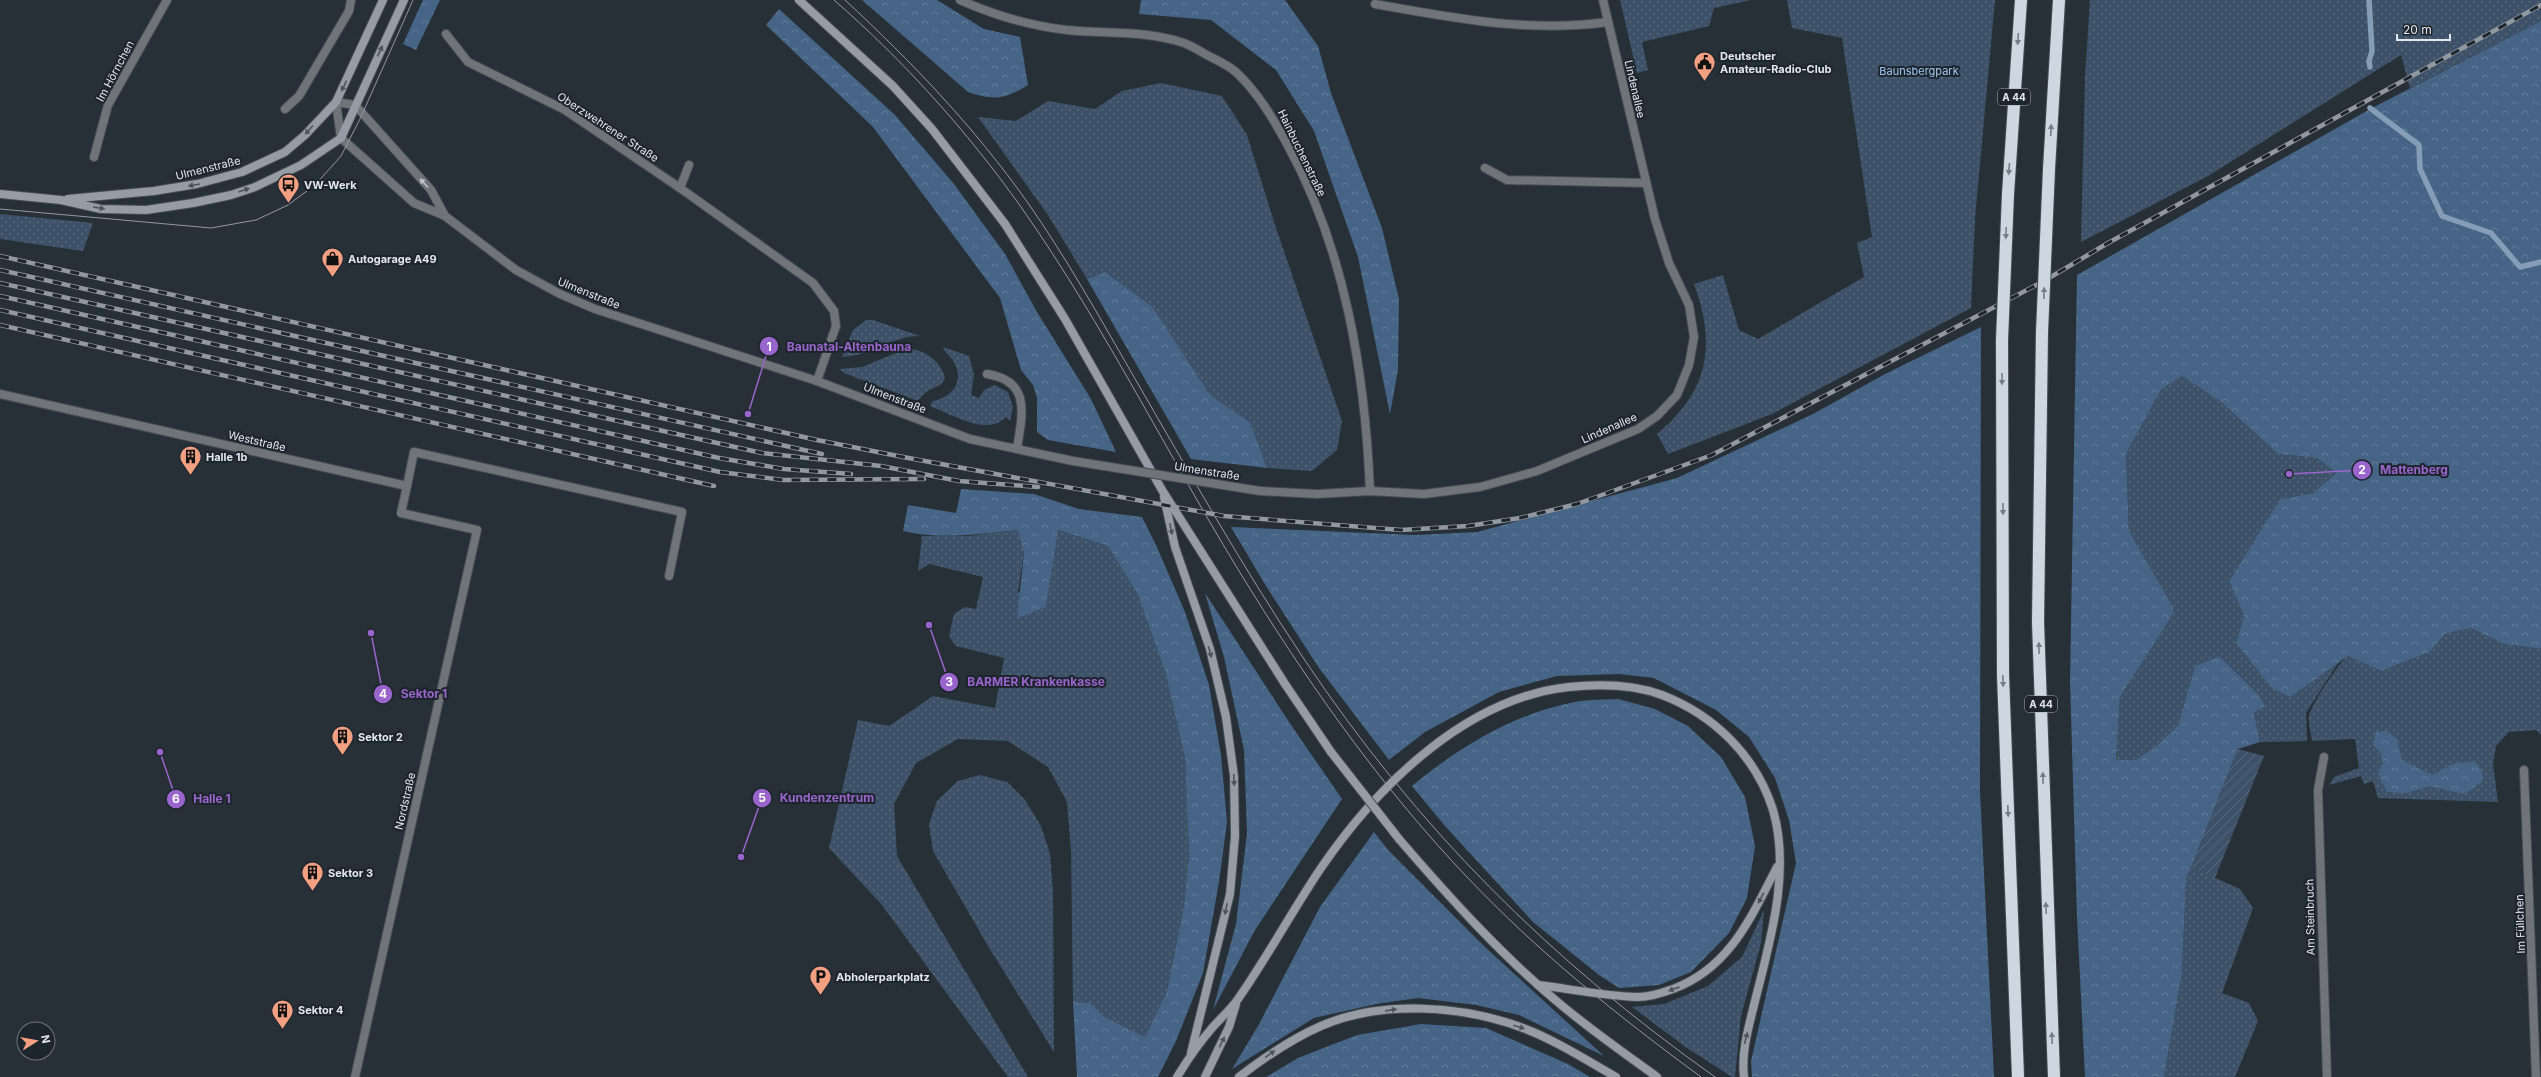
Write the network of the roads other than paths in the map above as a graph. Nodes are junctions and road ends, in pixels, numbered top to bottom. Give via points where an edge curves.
1 (167, 0) edge
2 (351, 0) edge
3 (383, 0) edge
4 (404, 0) edge
5 (799, 0) edge
6 (960, 0) edge
7 (1603, 0) edge
8 (2021, 0) edge
9 (2059, 0) edge
10 (1376, 4) dead end
11 (1608, 22) junction
12 (446, 34) dead end
13 (336, 102) junction
14 (355, 105) junction
15 (285, 109) dead end
16 (341, 138) junction
17 (94, 157) dead end
18 (689, 165) dead end
19 (1485, 168) dead end
20 (1646, 183) junction
21 (680, 188) junction
22 (0, 194) edge
23 (61, 200) junction
24 (445, 216) junction
25 (987, 374) dead end
26 (817, 381) junction
27 (0, 394) edge
28 (1017, 449) junction
29 (407, 486) junction
30 (1162, 490) junction
31 (1370, 491) junction
32 (669, 576) dead end
33 (2324, 757) dead end
34 (2524, 770) dead end
35 (1779, 864) junction
36 (1537, 984) junction
37 (1236, 1002) junction
38 (1190, 1055) junction
39 (354, 1077) edge
40 (1177, 1077) edge
41 (1205, 1077) edge
42 (1239, 1077) edge
43 (1616, 1077) edge
44 (1657, 1077) edge
45 (1744, 1077) edge
46 (2018, 1077) edge
47 (2054, 1077) edge
48 (2326, 1077) edge
49 (2536, 1077) edge

1 - 17 street, Im Hörnchen via 108,105
2 - 15 street via 349,12 299,96
3 -> 13 main road, Ulmenstraße
14 -> 4 main road
5 - 30 main road via 892,86 922,118 1005,224 1065,319
6 - 31 street, Hainbuchenstraße via 993,14 1029,23 1066,30 1135,34 1184,43 1235,71 1268,108 1297,162 1322,218 1342,285 1364,409
7 - 11 street, Lindenallee
8 -> 46 highway, A 44, bridge via 2008,194 2002,340 2003,675
47 -> 9 highway, A 44, bridge via 2046,916 2038,622 2042,332
10 - 11 street via 1511,26 1587,25
11 - 20 street, Lindenallee
12 - 21 street, Oberzwehrener Straße via 468,62 565,110
13 - 14 street
13 - 16 street
13 -> 23 main road, Ulmenstraße via 285,152 242,172 197,184 154,191
14 - 16 main road
24 -> 14 street, Ulmenstraße via 431,190
23 -> 16 main road, Ulmenstraße via 100,209 135,210 193,203 230,195 255,187 301,165
16 - 24 street, Ulmenstraße via 414,203
18 - 21 street
19 - 20 street via 1507,180
20 - 31 street, Lindenallee via 1669,263 1689,306 1694,336 1689,365 1677,395 1657,416 1638,429 1537,471 1480,487 1424,494
21 - 26 street, Oberzwehrener Straße via 813,283 834,311 836,326
22 - 23 main road, Ulmenstraße
24 - 26 street, Ulmenstraße via 516,270 560,294 595,309
25 - 28 street via 1002,376 1018,389 1023,408
26 - 28 street, Ulmenstraße via 970,439
27 - 29 street, Weststraße
28 - 31 street, Ulmenstraße, bridge via 1073,461 1260,491 1317,494
29 - 32 street via 414,452 682,512
29 - 39 street, Nordstraße via 401,513 476,530
30 - 36 main road, bridge via 1331,752 1399,839 1481,931
30 -> 38 main road via 1175,547 1210,649 1226,717 1234,776 1235,836 1230,894
33 - 48 street, Am Steinbruch via 2318,790
34 - 49 street, Im Füllchen
35 -> 36 main road via 1746,928 1731,949 1713,966 1685,985 1659,994 1639,997 1591,993
35 - 37 main road via 1778,837 1773,811 1761,779 1746,756 1704,716 1680,702 1654,692 1629,688 1582,686 1533,694 1493,708 1454,730 1387,789 1321,868
45 -> 35 main road via 1744,1048 1774,923
36 - 44 main road
37 - 38 main road
41 -> 37 main road via 1230,1027
38 - 40 main road
42 -> 43 main road via 1275,1050 1322,1026 1368,1013 1401,1009 1432,1009 1480,1016 1523,1028

